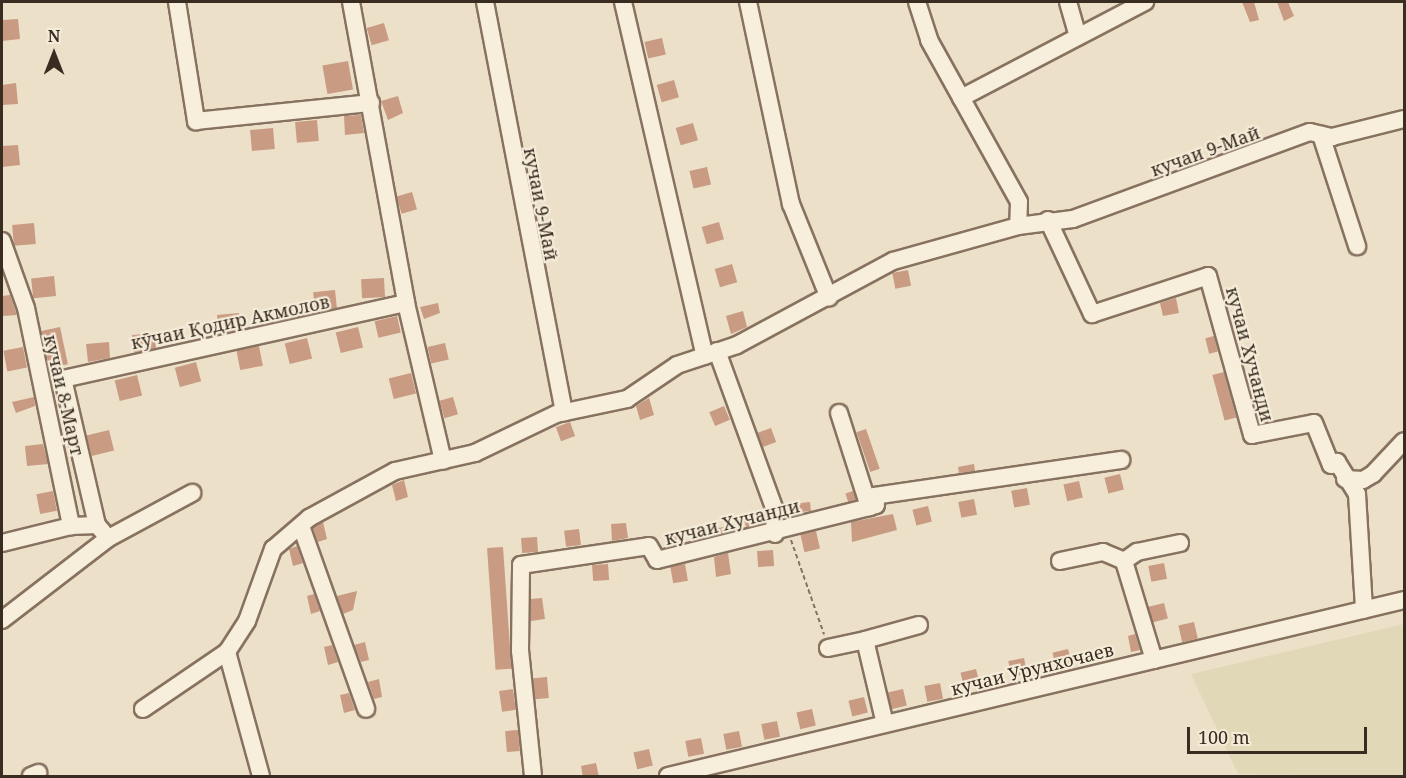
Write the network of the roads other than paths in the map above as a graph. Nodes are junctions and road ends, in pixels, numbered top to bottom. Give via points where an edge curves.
1 (177, 2) edge
2 (351, 2) edge
3 (485, 2) edge
4 (623, 2) edge
5 (748, 2) edge
6 (917, 2) edge
7 (1068, 2) edge
8 (1145, 2) edge
9 (1078, 37) junction
10 (961, 98) junction
11 (371, 103) junction
12 (1404, 119) edge
13 (1320, 135) junction
14 (1048, 220) junction
15 (1018, 226) junction
16 (2, 241) edge
17 (1357, 246) dead end
18 (829, 298) junction
19 (406, 303) junction
20 (711, 353) junction
21 (564, 412) junction
22 (839, 413) dead end
23 (1404, 441) edge
24 (443, 460) junction
25 (1121, 460) dead end
26 (1345, 479) junction
27 (192, 492) dead end
28 (869, 507) junction
29 (97, 525) junction
30 (71, 526) junction
31 (300, 526) junction
32 (781, 532) junction
33 (107, 539) junction
34 (2, 543) edge
35 (1180, 543) dead end
36 (1060, 561) dead end
37 (1124, 561) junction
38 (1404, 600) edge
39 (1364, 610) junction
40 (2, 620) edge
41 (919, 625) dead end
42 (865, 640) junction
43 (828, 648) road end
44 (227, 652) junction
45 (1154, 660) junction
46 (143, 709) dead end
47 (366, 709) dead end
48 (885, 724) junction
49 (261, 777) edge
50 (533, 777) edge
51 (668, 777) edge

1 - 11 street via 196,121
2 - 11 street
3 - 21 street, кучаи 9-Май
4 - 20 street
5 - 18 street via 791,204
6 - 10 street via 928,40
7 - 9 street
8 - 9 street
9 - 10 street
10 - 15 street via 1019,201
11 - 19 street
12 - 13 street, кучаи 9-Май via 1332,137
13 - 14 street, кучаи 9-Май via 1310,132 1073,219
13 - 17 street
14 - 15 street, кучаи 9-Май
14 - 26 street, кучаи Хучанди via 1092,314 1208,276 1252,435 1314,423 1331,465 1336,462
15 - 18 street, кучаи 9-Май via 893,261
16 - 30 street, кучаи 8-Март via 26,308
18 - 20 street, кучаи 9-Май
19 - 24 street
19 - 29 street, кӯчаи Қодир Акмолов via 63,379
20 - 21 street, кучаи 9-Май via 677,365 627,399
20 - 32 street
21 - 24 street, кучаи 9-Май via 475,453
22 - 28 street
23 - 26 street via 1373,474 1363,480
24 - 31 street, кучаи 9-Май via 395,471
25 - 28 street, кучаи Хучанди via 915,488 874,496 876,505
26 - 39 street, кучаи Хучанди via 1357,494
27 - 33 street
28 - 32 street, кучаи Хучанди
29 - 30 street
29 - 33 street
30 - 34 street
31 - 44 street, кучаи 9-Май via 273,549 247,621
31 - 47 street
32 - 50 street, кучаи Хучанди via 657,560 649,546 520,565 520,651
33 - 40 street
35 - 37 street via 1137,552
36 - 37 street via 1103,552
37 - 45 street
38 - 39 street, кучаи Урунхочаев
39 - 45 street, кучаи Урунхочаев
41 - 42 street
42 - 43 street
42 - 48 street
44 - 46 street
44 - 49 street
45 - 48 street, кучаи Урунхочаев
48 - 51 street, кучаи Урунхочаев

